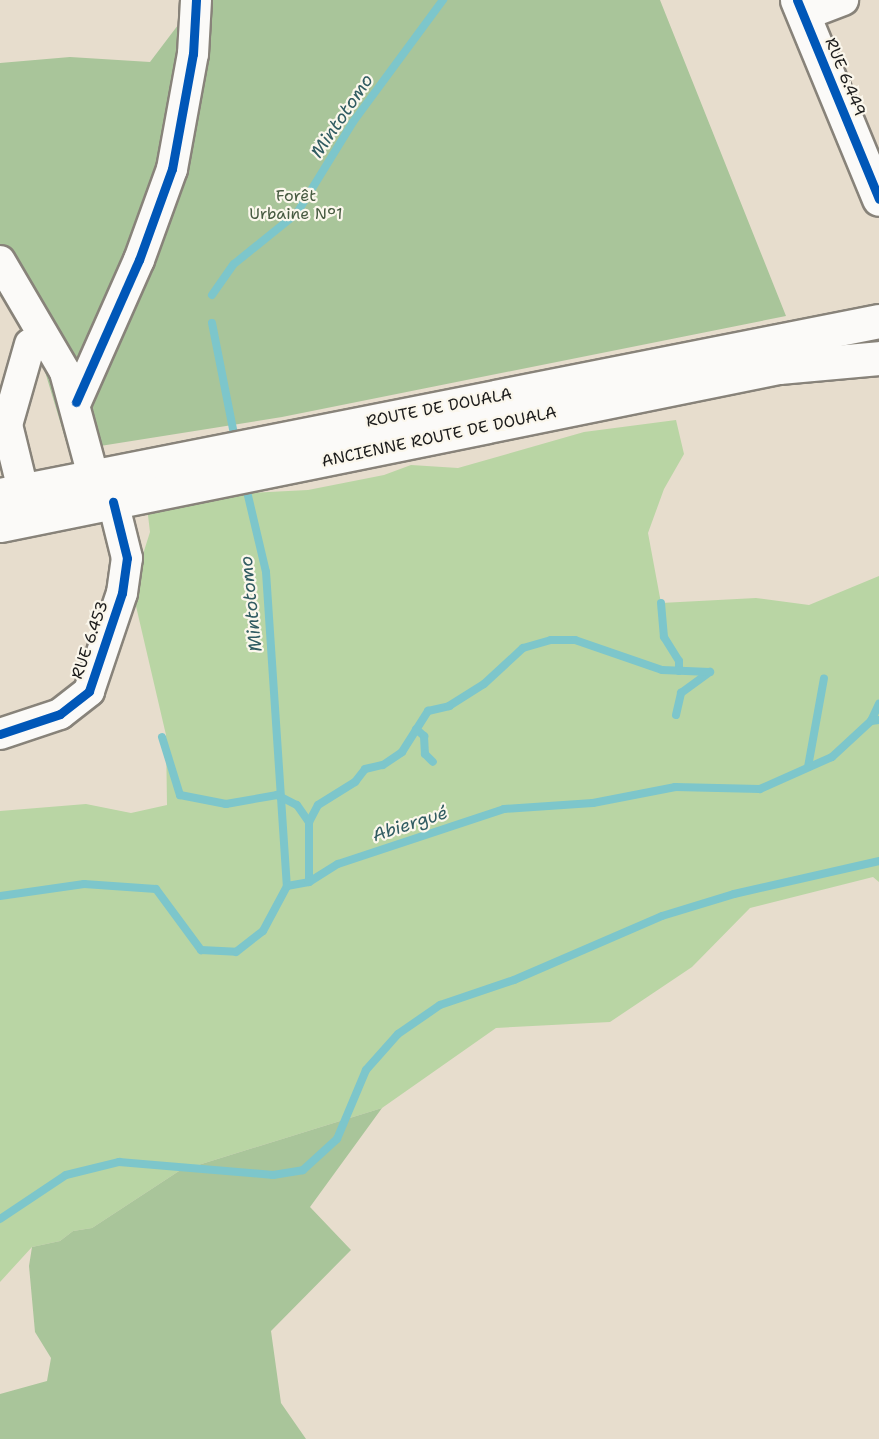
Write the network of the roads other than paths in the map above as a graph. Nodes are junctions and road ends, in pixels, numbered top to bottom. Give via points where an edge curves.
1 (196, 0) edge
2 (843, 0) edge
3 (800, 8) edge
4 (879, 199) edge
5 (0, 261) edge
6 (879, 321) edge
7 (30, 344) dead end
8 (879, 358) edge
9 (76, 402) junction
10 (259, 458) junction
11 (206, 468) junction
12 (93, 476) junction
13 (11, 493) edge
14 (113, 502) junction
15 (0, 525) edge
16 (0, 734) edge

1 - 9 street via 193,54 172,169 139,260
2 - 3 street
3 - 4 main road, RUE 6.449
5 - 9 street via 65,372
6 - 10 main road, ROUTE DE DOUALA
7 - 13 street via 7,426
8 - 10 main road, ANCIENNE ROUTE DE DOUALA via 778,367
9 - 12 street
10 - 11 main road, ANCIENNE ROUTE DE DOUALA
11 - 12 main road
11 - 14 main road, ANCIENNE ROUTE DE DOUALA
12 - 13 main road
14 - 15 main road, ANCIENNE ROUTE DE DOUALA
14 - 16 street, RUE 6.453 via 127,558 122,593 89,691 60,714

